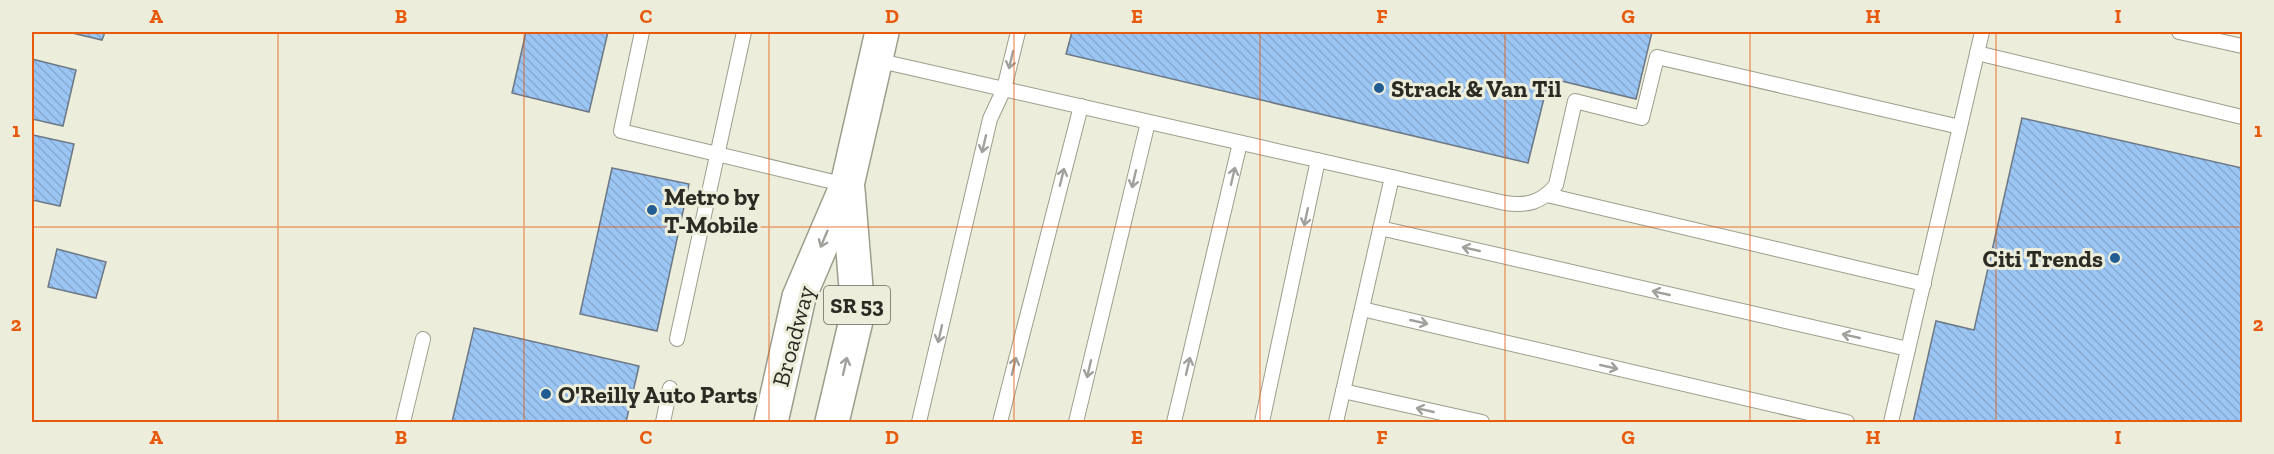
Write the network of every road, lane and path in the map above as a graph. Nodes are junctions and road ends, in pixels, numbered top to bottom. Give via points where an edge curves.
1 (642, 32) edge
2 (744, 32) edge
3 (1018, 32) edge
4 (1982, 32) edge
5 (2179, 32) edge
6 (879, 46) edge
7 (2242, 46) edge
8 (1977, 53) junction
9 (1004, 89) junction
10 (1080, 106) junction
11 (2242, 117) edge
12 (1148, 122) junction
13 (1960, 127) junction
14 (1240, 143) junction
15 (717, 154) junction
16 (1318, 160) junction
17 (1392, 177) junction
18 (847, 185) junction
19 (1547, 195) junction
20 (1380, 228) junction
21 (1923, 284) junction
22 (1362, 309) junction
23 (423, 339) dead end
24 (677, 339) dead end
25 (1908, 349) junction
26 (670, 388) dead end
27 (1343, 391) junction
28 (403, 423) edge
29 (663, 423) edge
30 (771, 423) edge
31 (832, 423) edge
32 (919, 423) edge
33 (1000, 423) edge
34 (1076, 423) edge
35 (1174, 423) edge
36 (1262, 423) edge
37 (1336, 423) edge
38 (1482, 423) edge
39 (1847, 423) edge
40 (1891, 423) edge

1 - 15 lane via 621,131
2 - 15 lane
3 -> 9 lane
4 - 8 lane
5 - 7 lane
6 - 9 lane
6 - 18 main road, Broadway / SR 53
8 - 11 lane
8 - 13 lane
9 - 10 lane
9 -> 32 lane via 990,119
10 - 12 lane
33 -> 10 lane
12 - 14 lane
12 -> 34 lane
13 - 19 lane via 1657,57 1642,118 1575,101 1556,185
13 - 21 lane
14 - 16 lane
35 -> 14 lane
15 - 18 lane
15 - 24 lane
16 - 17 lane
16 -> 36 lane
17 - 19 lane via 1521,206
17 - 20 lane
18 -> 30 main road, Broadway / SR 53 via 799,297
31 -> 18 main road, Broadway / SR 53 via 858,312
19 - 21 lane
20 - 22 lane
25 -> 20 lane
21 - 25 lane
22 - 27 lane
22 -> 39 lane
23 - 28 lane
25 - 40 lane
26 - 29 lane
27 - 37 lane
38 -> 27 lane

